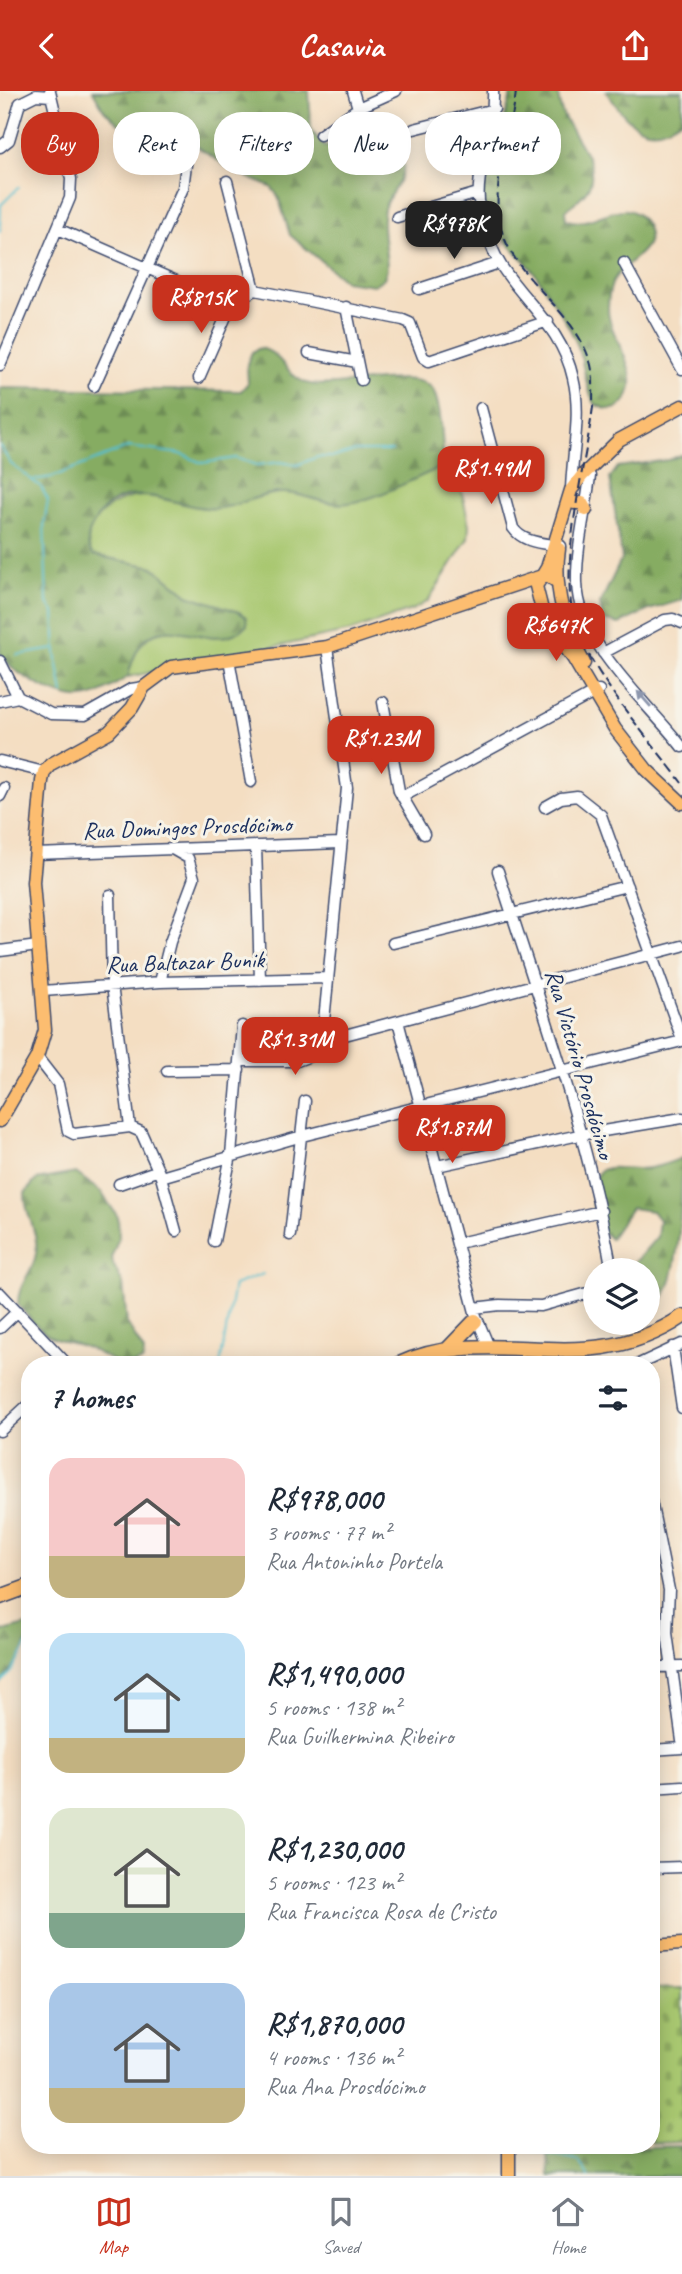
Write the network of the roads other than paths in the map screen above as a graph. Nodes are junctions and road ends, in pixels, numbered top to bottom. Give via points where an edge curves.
1 (353, 91) edge
2 (396, 91) edge
3 (493, 91) edge
4 (51, 94) edge
5 (358, 109) junction
6 (494, 109) junction
7 (414, 129) dead end
8 (320, 135) dead end
9 (0, 147) edge
10 (185, 175) edge
11 (227, 181) dead end
12 (478, 193) junction
13 (397, 217) dead end
14 (58, 229) junction
15 (499, 263) junction
16 (624, 263) dead end
17 (146, 270) junction
18 (419, 289) dead end
19 (255, 290) junction
20 (231, 305) junction
21 (346, 307) junction
22 (548, 321) junction
23 (309, 353) dead end
24 (357, 362) junction
25 (0, 365) edge
26 (682, 369) edge
27 (199, 378) dead end
28 (361, 380) dead end
29 (94, 386) dead end
30 (682, 406) edge
31 (481, 408) dead end
32 (682, 413) edge
33 (572, 462) junction
34 (585, 478) junction
35 (572, 496) junction
36 (587, 505) junction
37 (556, 545) junction
38 (539, 581) junction
39 (557, 582) junction
40 (565, 617) junction
41 (548, 622) junction
42 (682, 623) edge
43 (327, 647) junction
44 (603, 653) junction
45 (229, 659) junction
46 (0, 661) edge
47 (144, 687) junction
48 (596, 691) junction
49 (18, 697) junction
50 (0, 701) edge
51 (383, 702) dead end
52 (682, 747) edge
53 (0, 761) edge
54 (44, 772) junction
55 (251, 782) dead end
56 (402, 797) junction
57 (682, 803) edge
58 (545, 807) dead end
59 (424, 834) dead end
60 (340, 843) junction
61 (256, 846) junction
62 (171, 848) junction
63 (35, 854) junction
64 (498, 871) dead end
65 (627, 886) junction
66 (110, 895) dead end
67 (512, 913) junction
68 (393, 943) dead end
69 (38, 946) junction
70 (682, 946) edge
71 (0, 951) edge
72 (653, 955) junction
73 (328, 978) junction
74 (260, 980) junction
75 (160, 982) junction
76 (112, 985) junction
77 (537, 985) junction
78 (43, 991) junction
79 (398, 1021) junction
80 (242, 1026) dead end
81 (682, 1040) edge
82 (322, 1041) junction
83 (37, 1057) junction
84 (239, 1065) junction
85 (167, 1071) dead end
86 (562, 1072) junction
87 (305, 1101) dead end
88 (420, 1108) junction
89 (682, 1118) edge
90 (0, 1121) edge
91 (130, 1127) junction
92 (579, 1135) junction
93 (302, 1136) junction
94 (231, 1155) junction
95 (436, 1166) junction
96 (159, 1174) junction
97 (120, 1184) dead end
98 (601, 1211) junction
99 (176, 1231) dead end
100 (290, 1235) dead end
101 (214, 1241) dead end
102 (458, 1243) junction
103 (610, 1258) edge
104 (0, 1293) edge
105 (583, 1294) edge
106 (18, 1311) junction
107 (475, 1315) junction
108 (682, 1317) edge
109 (0, 1328) edge
110 (677, 1345) edge
111 (471, 1347) junction
112 (489, 1347) junction
113 (448, 1349) junction
114 (60, 1356) edge
115 (419, 1356) edge
116 (655, 1356) edge
117 (682, 1408) edge
118 (21, 1411) edge
119 (0, 1431) edge
120 (660, 1548) edge
121 (21, 1589) edge
122 (668, 1590) junction
123 (682, 1590) edge
124 (0, 1597) edge
125 (677, 1666) edge
126 (682, 1741) edge
127 (682, 1748) edge
128 (660, 1749) edge
129 (682, 1786) edge
130 (660, 1787) edge
131 (682, 1867) edge
132 (660, 1868) edge
133 (682, 1944) edge
134 (660, 1945) edge
135 (509, 2154) edge
136 (509, 2176) edge

1 - 5 street
2 - 5 street
3 - 6 street
4 - 9 street via 20,103 9,140
4 - 14 street via 71,179
5 - 8 street
6 - 7 street
6 - 12 street
10 - 17 street
11 - 19 street
12 - 13 street
12 - 15 street
14 - 17 street
14 - 25 street
15 - 18 street
15 - 22 street
16 - 26 street
17 - 20 street
17 - 29 street
19 - 20 street
19 - 21 street
20 - 27 street
21 - 22 street via 410,323 429,361
21 - 24 street
22 - 33 street via 573,378 577,404
23 - 24 street
24 - 28 street
30 - 34 main road via 619,440
31 - 37 street via 513,528 527,540
32 - 34 main road via 623,446
33 - 34 street
33 - 35 street
34 - 35 main road
34 - 36 street
35 - 36 main road
35 - 37 main road
36 - 44 street via 578,598 582,617
37 - 38 main road
37 - 39 main road
38 - 39 main road via 549,576
38 - 41 main road via 539,603
38 - 43 main road via 521,582
39 - 40 main road
40 - 41 main road via 558,624
40 - 48 main road
41 - 48 main road
42 - 44 street via 665,620
43 - 45 main road
43 - 60 street via 347,779
52 -> 44 street
45 - 47 main road via 171,667
45 - 55 street
46 - 49 street
47 - 49 street via 131,689 85,715 51,714
47 - 54 main road via 109,732
48 - 56 street
48 - 57 main road via 624,739
49 - 50 street
51 - 56 street
53 - 54 street
54 - 63 main road
56 - 59 street
58 - 65 street via 577,796 601,815
60 - 61 street, Rua Domingos Prosdócimo
60 - 73 street
61 - 62 street, Rua Domingos Prosdócimo
61 - 74 street
62 - 63 street, Rua Domingos Prosdócimo
62 - 75 street via 188,858 194,878
63 - 69 main road
64 - 67 street, Rua Victório Prosdócimo
65 - 67 street
65 - 72 street
66 - 76 street
67 - 68 street
67 - 77 street, Rua Victório Prosdócimo
69 - 71 street
69 - 78 main road
70 - 72 street
72 - 77 street
72 - 81 street
73 - 74 street, Rua Baltazar Bunik
73 - 82 street
74 - 75 street, Rua Baltazar Bunik
75 - 76 street, Rua Baltazar Bunik
76 - 78 street, Rua Baltazar Bunik
76 - 91 street
77 - 79 street
77 - 86 street, Rua Victório Prosdócimo
78 - 83 main road via 45,1030
79 - 82 street
79 - 88 street
80 - 84 street
81 - 86 street
82 - 84 street via 318,1053 297,1061
83 - 90 main road
83 - 91 street via 58,1084 68,1131
84 - 85 street
84 - 94 street
86 - 88 street
86 - 92 street, Rua Victório Prosdócimo
87 - 93 street
88 - 93 street
88 - 95 street
89 - 92 street
91 - 96 street via 141,1132
92 - 95 street
92 - 98 street, Rua Victório Prosdócimo
93 - 94 street
93 - 100 street
94 - 96 street
94 - 101 street
95 - 102 street
96 - 97 street
96 - 99 street
98 - 102 street
98 - 103 street, Rua Victório Prosdócimo
102 - 107 street
104 - 106 street
105 - 107 street via 541,1306 500,1305
106 - 109 street
106 - 114 street
107 - 111 street
107 - 112 street
107 - 113 highway
108 - 112 highway via 633,1343 587,1351
110 - 116 street
110 - 117 street
111 - 112 highway
111 - 113 highway
113 - 115 highway
118 - 119 street
120 - 122 street
121 - 124 highway
122 - 123 street
122 - 125 street via 666,1623
125 - 126 street
127 - 128 street
129 - 130 street
131 - 132 street
133 - 134 main road
135 - 136 main road

